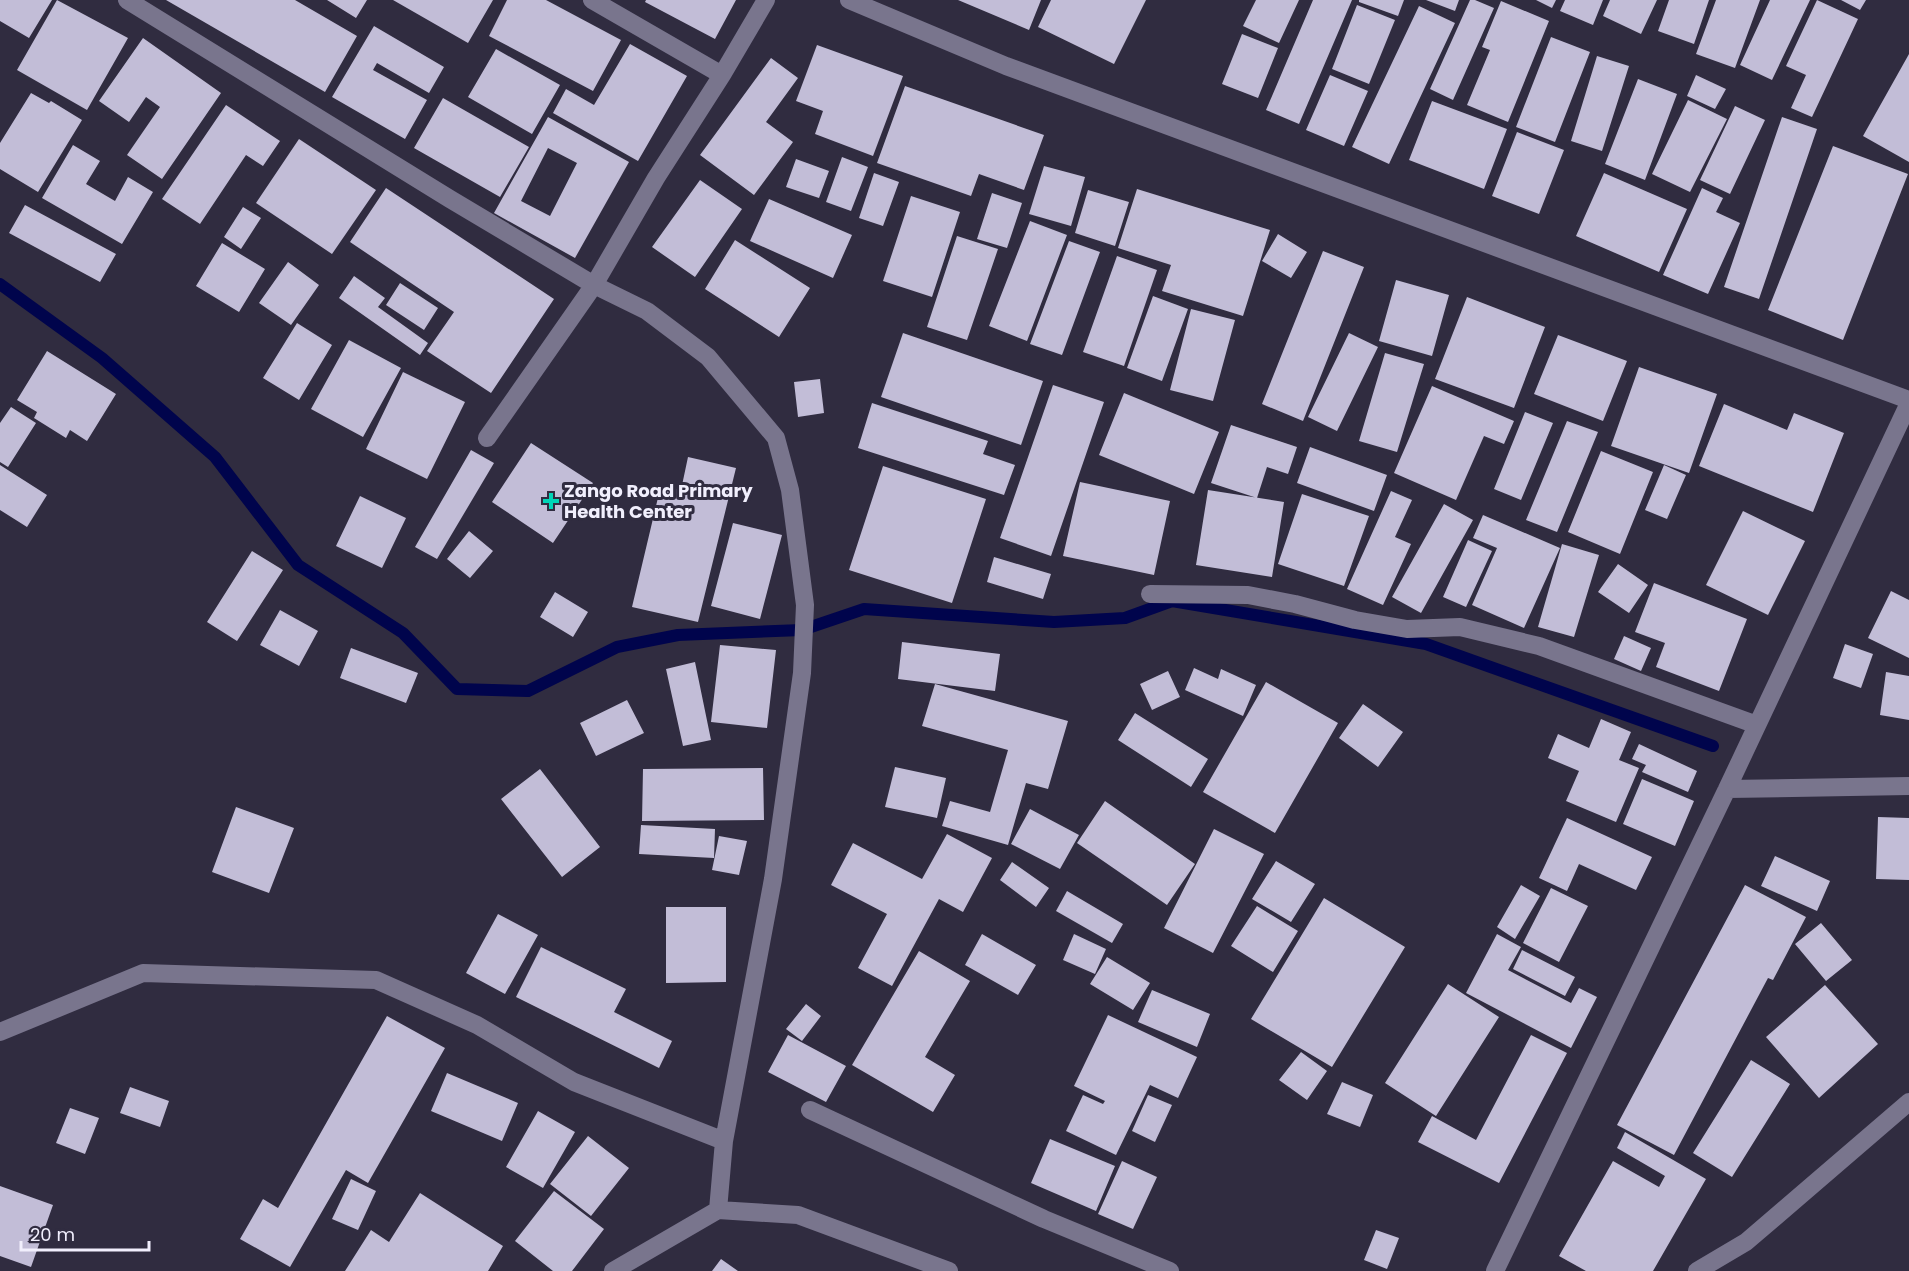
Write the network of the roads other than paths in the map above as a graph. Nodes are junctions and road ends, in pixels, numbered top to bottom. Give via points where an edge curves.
1 (127, 0) edge
2 (592, 0) edge
3 (766, 0) edge
4 (849, 0) edge
5 (722, 75) junction
6 (594, 285) junction
7 (1909, 401) edge
8 (487, 438) dead end
9 (1150, 594) dead end
10 (1757, 725) junction
11 (1909, 786) edge
12 (1727, 789) junction
13 (0, 1032) edge
14 (1909, 1102) edge
15 (810, 1110) dead end
16 (724, 1141) junction
17 (718, 1210) junction
18 (613, 1271) edge
19 (950, 1271) edge
20 (1170, 1271) edge
21 (1495, 1271) edge
22 (1697, 1271) edge

1 - 6 street
2 - 5 street
3 - 5 street
4 - 7 street via 1006,66
5 - 6 street
6 - 8 street
6 - 16 street via 646,311 708,357 776,438 790,490 805,605 802,673 773,879
7 - 10 street
9 - 10 street via 1248,595 1407,629 1460,627 1539,646
10 - 12 street
11 - 12 street
12 - 21 street
13 - 16 street via 142,973 376,980 477,1025 574,1082
14 - 22 street via 1746,1242
15 - 20 street via 1044,1219
16 - 17 street
17 - 18 street
17 - 19 street via 798,1215

